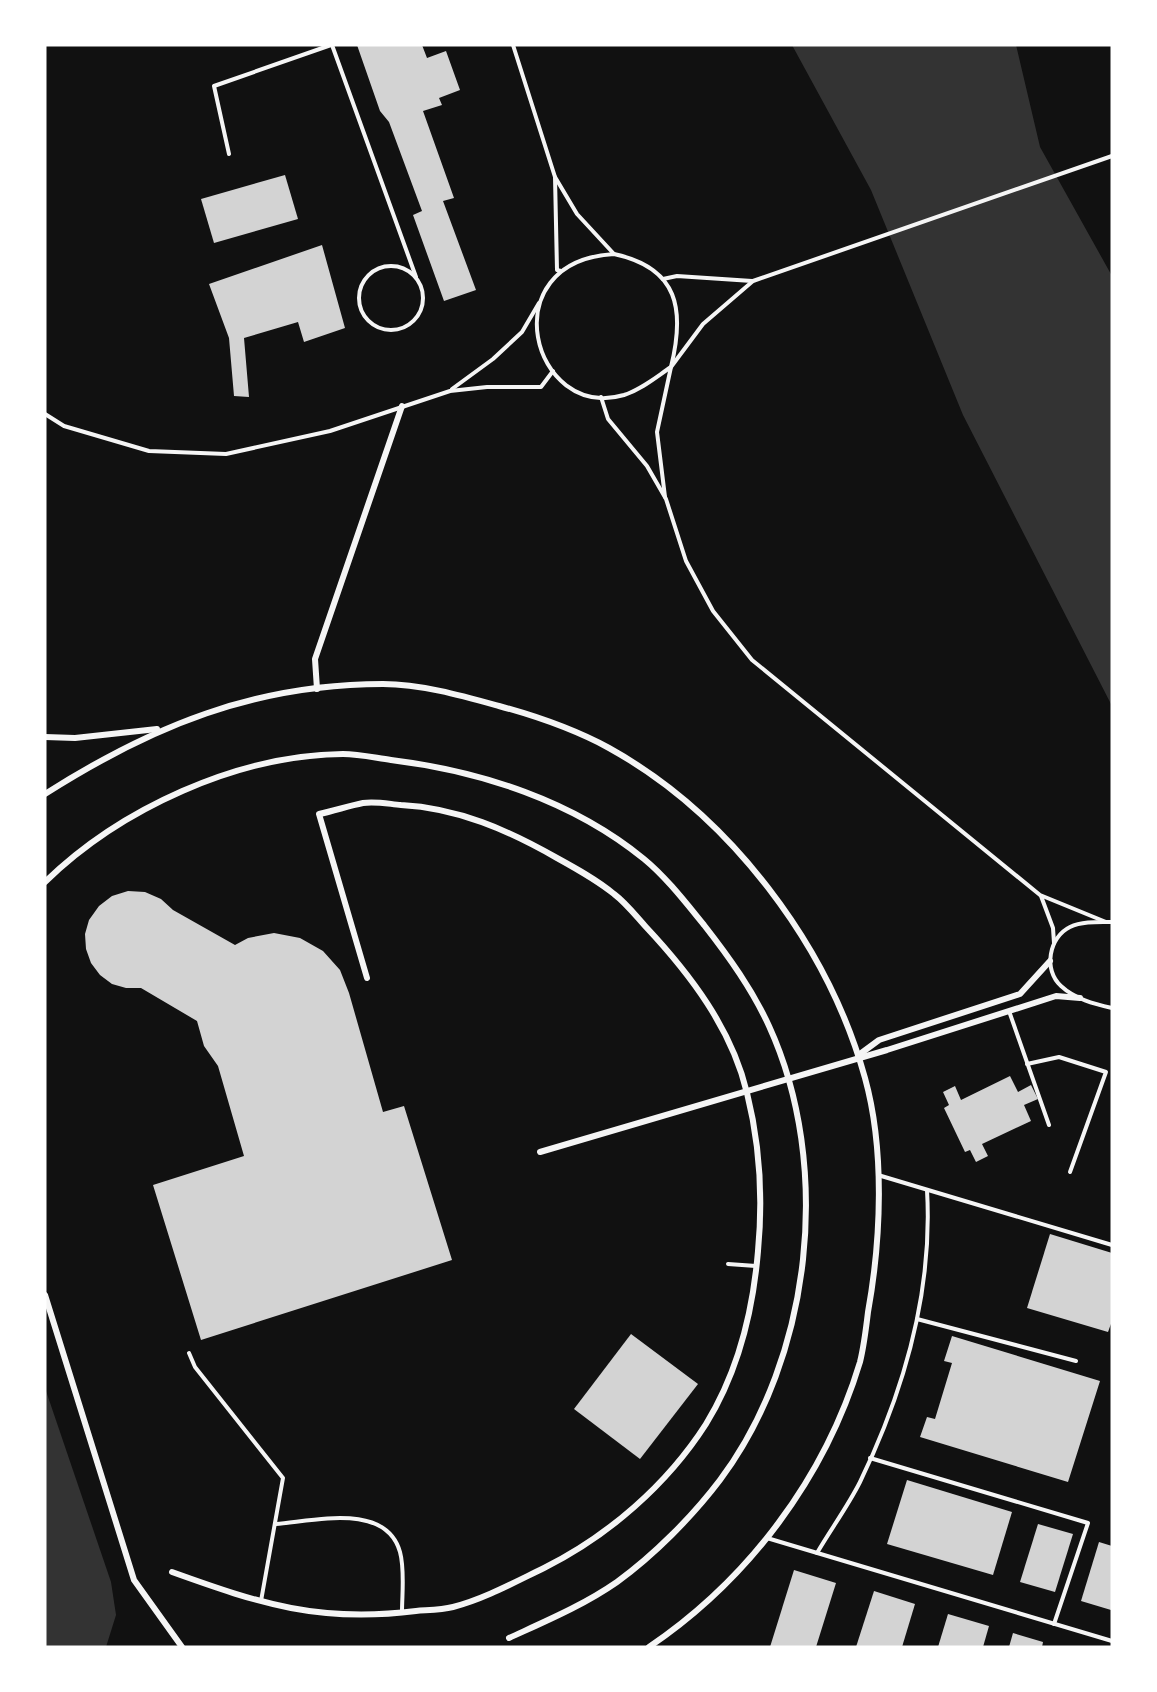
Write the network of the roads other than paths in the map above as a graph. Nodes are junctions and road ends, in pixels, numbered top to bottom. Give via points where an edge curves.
1 (332, 45) edge
2 (513, 45) edge
3 (229, 154) dead end
4 (1112, 156) edge
5 (555, 177) junction
6 (614, 254) junction
7 (562, 271) junction
8 (416, 278) junction
9 (663, 279) junction
10 (753, 281) junction
11 (541, 300) junction
12 (671, 367) junction
13 (553, 372) junction
14 (450, 391) junction
15 (601, 397) junction
16 (402, 406) junction
17 (45, 414) edge
18 (666, 499) junction
19 (317, 689) junction
20 (166, 728) junction
21 (45, 737) edge
22 (45, 794) edge
23 (45, 882) edge
24 (1040, 896) junction
25 (1106, 922) junction
26 (1112, 922) edge
27 (1054, 945) junction
28 (1050, 961) junction
29 (367, 978) dead end
30 (1080, 998) junction
31 (1112, 1008) edge
32 (1009, 1011) junction
33 (857, 1056) junction
34 (1027, 1064) junction
35 (788, 1078) junction
36 (747, 1090) junction
37 (1048, 1125) dead end
38 (540, 1152) dead end
39 (1070, 1172) dead end
40 (877, 1175) junction
41 (927, 1190) junction
42 (1112, 1245) edge
43 (728, 1263) dead end
44 (757, 1266) junction
45 (45, 1295) edge
46 (917, 1319) junction
47 (189, 1353) dead end
48 (1076, 1361) dead end
49 (870, 1458) junction
50 (276, 1524) junction
51 (766, 1538) junction
52 (817, 1553) junction
53 (172, 1572) dead end
54 (261, 1602) junction
55 (402, 1613) junction
56 (1054, 1624) junction
57 (509, 1638) dead end
58 (1112, 1641) edge
59 (182, 1647) edge
60 (649, 1647) edge

1 - 3 lane via 214,86
1 - 8 lane
2 - 5 lane
4 - 10 lane
5 - 6 lane via 577,214
5 - 7 lane via 557,270
6 - 7 lane via 596,255
6 - 9 lane via 632,258
7 - 11 lane
8 - 8 lane via 421,286 422,306 410,324 389,330 369,321 362,312 359,291 371,273 389,265 400,266
9 - 10 lane via 677,276
9 - 12 lane via 674,297 679,317
10 - 12 lane via 703,324
11 - 13 lane via 537,337
11 - 14 lane via 522,332
12 - 15 lane via 642,388 622,396
12 - 18 lane via 657,432
13 - 14 lane via 541,387
13 - 15 lane via 575,388
14 - 16 lane
15 - 18 lane via 608,420 647,466
16 - 17 lane via 330,430 226,454 149,451 64,426
16 - 19 street via 315,659
18 - 24 lane via 686,561 712,611 752,660
19 - 20 street via 222,706
19 - 33 street via 386,684 461,696 540,717 609,748 704,819 751,864 792,917 830,991
20 - 21 street via 75,738
20 - 22 street via 90,765
23 - 35 street via 74,854 149,806 215,779 273,763 344,754 434,765 506,785 569,810 645,860 738,968 770,1028
24 - 25 lane
24 - 27 lane via 1053,928
25 - 26 lane
25 - 27 lane via 1071,926
27 - 28 lane
28 - 30 lane via 1059,984
28 - 33 street via 1020,994 879,1040
29 - 36 street via 319,814 366,802 433,807 479,820 548,853 617,896 667,949 706,1000 731,1046
30 - 31 lane
30 - 32 street via 1056,996
32 - 33 street
32 - 34 lane
33 - 35 street
33 - 40 street via 866,1081
34 - 37 lane
34 - 39 lane via 1059,1057 1106,1072
35 - 36 street
35 - 57 street via 802,1135 802,1275 788,1345 760,1416 720,1480 672,1534 618,1581 576,1607
36 - 38 street
36 - 44 street via 758,1150 761,1216
40 - 41 lane
40 - 51 street via 879,1217 873,1287 860,1361 831,1434 793,1504
41 - 42 lane
41 - 46 lane via 930,1229
43 - 44 lane
44 - 55 street via 747,1328 727,1380 706,1423 665,1477 578,1551 454,1607
45 - 59 street via 134,1580
46 - 48 lane
46 - 49 lane via 895,1402
47 - 50 lane via 195,1367 283,1478
49 - 52 lane via 859,1484
49 - 56 lane via 1088,1523
50 - 54 lane
50 - 55 lane via 352,1518 382,1525 394,1538 400,1553
51 - 52 lane
51 - 60 street via 742,1569 687,1621
52 - 56 lane
53 - 54 street
54 - 55 street via 295,1611 353,1617
56 - 58 lane

